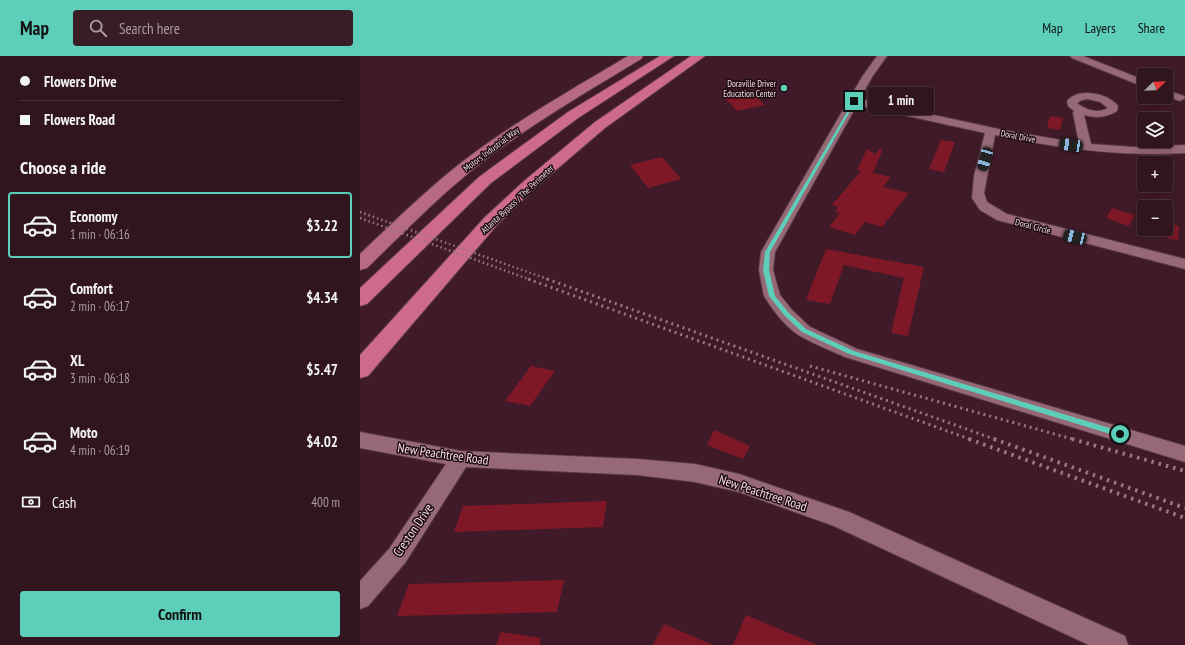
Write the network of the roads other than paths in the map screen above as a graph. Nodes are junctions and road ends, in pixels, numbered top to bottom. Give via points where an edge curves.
1 (615, 56) edge
2 (637, 56) edge
3 (668, 56) edge
4 (699, 56) edge
5 (882, 56) edge
6 (1075, 56) edge
7 (1137, 81) edge
8 (1173, 96) edge
9 (1180, 98) dead end
10 (854, 101) junction
11 (1081, 110) dead end
12 (991, 130) junction
13 (1086, 146) junction
14 (1185, 149) edge
15 (365, 239) dead end
16 (360, 264) edge
17 (1185, 264) edge
18 (360, 299) edge
19 (360, 370) edge
20 (366, 441) edge
21 (1185, 454) edge
22 (461, 458) junction
23 (360, 598) edge
24 (1116, 645) edge

1 - 15 main road, Motors Industrial Way via 519,111 476,142 419,189
2 - 16 main road, Motors Industrial Way via 527,122 479,157 429,198
3 - 18 highway via 573,115 485,180
4 - 19 highway, Atlanta Bypass / The Perimeter via 600,125 530,184 491,221
5 - 10 street via 867,76
6 - 7 street
8 - 9 street
10 - 12 street, Doral Drive
10 - 21 street via 768,252 766,270 772,296 786,314 804,331 851,352
11 - 13 street via 1078,113
12 - 13 street, Doral Drive via 1042,141
12 - 17 street, Doral Circle via 978,185 978,197 985,208 1002,217
13 - 14 street, Doral Drive
20 - 22 street, New Peachtree Road
22 - 23 street, Creston Drive via 397,556
22 - 24 street, New Peachtree Road via 642,468 695,473 739,483 841,519

